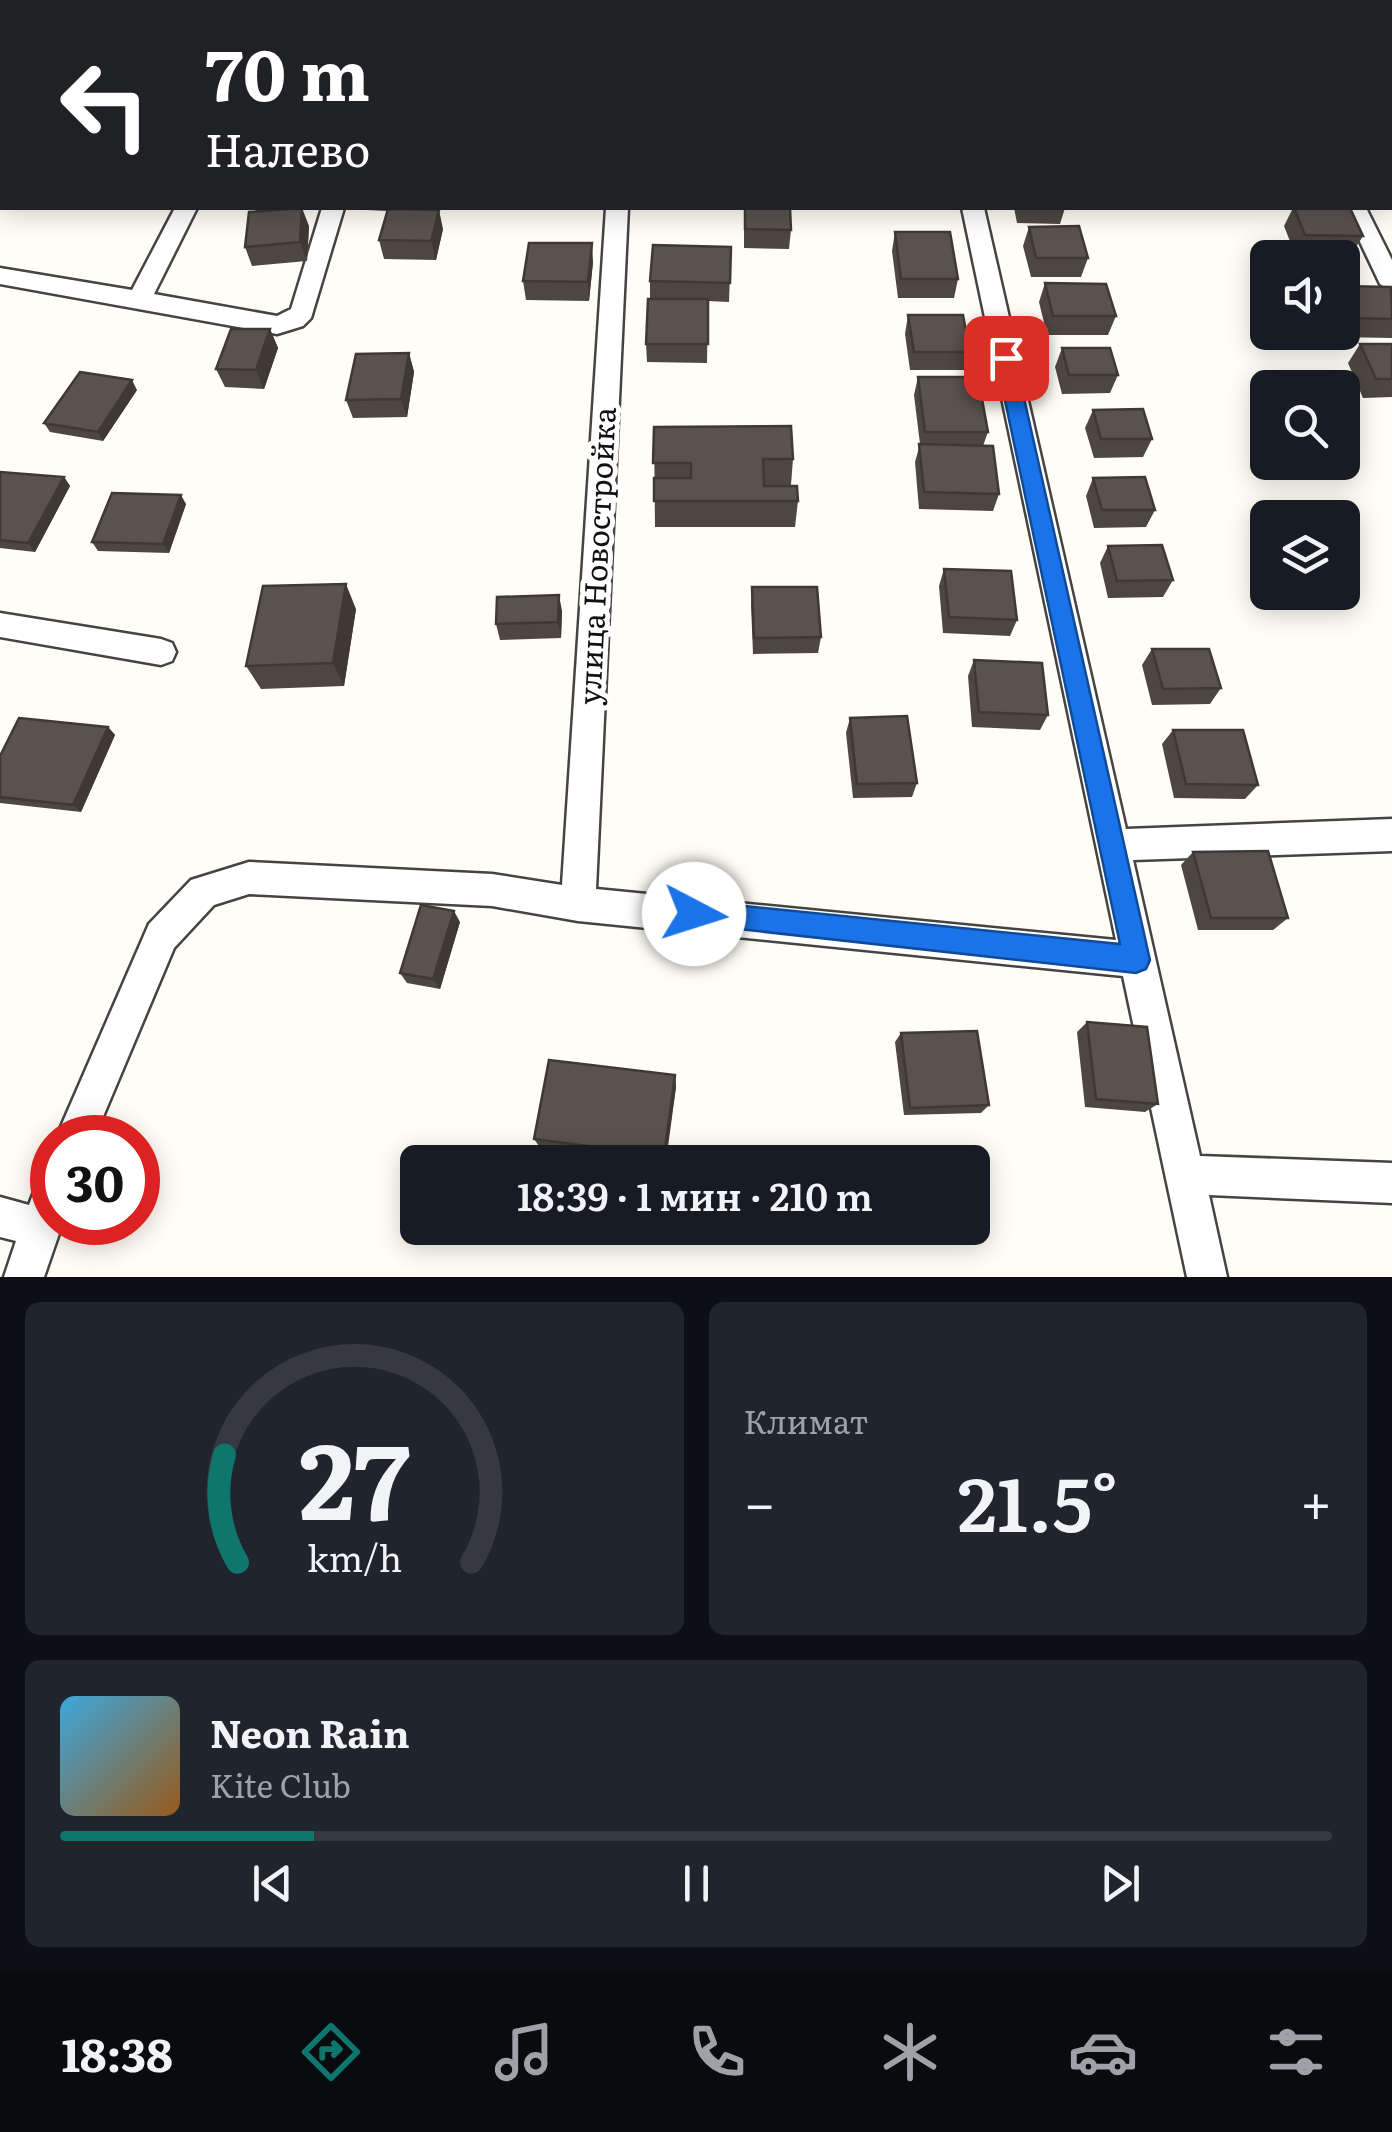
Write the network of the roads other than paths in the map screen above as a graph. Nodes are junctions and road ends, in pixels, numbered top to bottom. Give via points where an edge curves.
1 (185, 210) edge
2 (331, 210) edge
3 (617, 210) edge
4 (972, 210) edge
5 (1355, 210) edge
6 (0, 276) edge
7 (1392, 284) edge
8 (139, 299) junction
9 (0, 625) edge
10 (161, 652) dead end
11 (1392, 835) edge
12 (1112, 846) junction
13 (578, 904) junction
14 (1136, 960) junction
15 (85, 1115) edge
16 (1185, 1176) junction
17 (1392, 1183) edge
18 (30, 1214) edge
19 (0, 1217) edge
20 (35, 1245) edge
21 (24, 1277) edge
22 (1207, 1277) edge

1 - 8 street
2 - 8 street via 294,320 277,325
3 - 13 street, улица Новостройка
4 - 12 street
5 - 7 street
6 - 8 street
9 - 10 street
11 - 12 street
12 - 14 street
13 - 14 street
13 - 15 street via 492,890 249,878 202,892 161,936
14 - 16 street
16 - 17 street
16 - 22 street
18 - 19 street
20 - 21 street

